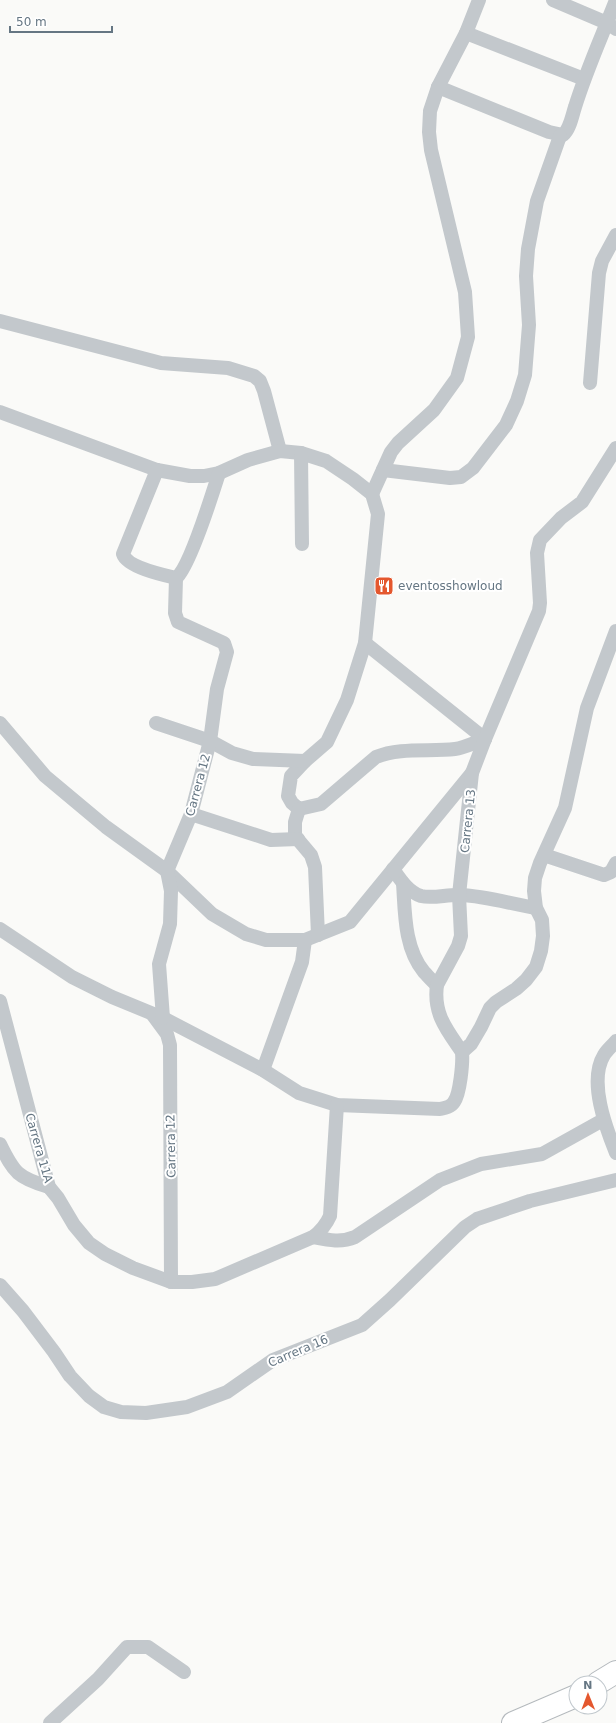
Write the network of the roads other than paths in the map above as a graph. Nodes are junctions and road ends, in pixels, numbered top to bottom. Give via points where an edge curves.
1 (479, 0) edge
2 (553, 0) edge
3 (616, 0) edge
4 (612, 26) edge
5 (466, 33) junction
6 (584, 79) junction
7 (438, 87) junction
8 (560, 136) junction
9 (616, 235) edge
10 (0, 321) edge
11 (590, 383) dead end
12 (0, 412) edge
13 (616, 448) edge
14 (280, 451) junction
15 (301, 453) junction
16 (157, 470) junction
17 (383, 470) junction
18 (219, 473) junction
19 (372, 494) junction
20 (302, 544) dead end
21 (176, 578) junction
22 (616, 631) edge
23 (365, 643) junction
24 (0, 723) edge
25 (156, 723) dead end
26 (485, 739) junction
27 (210, 741) junction
28 (305, 761) junction
29 (472, 773) junction
30 (299, 809) junction
31 (191, 814) junction
32 (298, 839) junction
33 (544, 855) junction
34 (616, 863) edge
35 (393, 868) junction
36 (167, 871) junction
37 (403, 883) junction
38 (459, 895) junction
39 (536, 908) junction
40 (0, 928) edge
41 (318, 935) junction
42 (304, 940) junction
43 (437, 985) junction
44 (0, 1006) edge
45 (158, 1016) junction
46 (616, 1041) edge
47 (462, 1052) junction
48 (263, 1070) junction
49 (337, 1105) junction
50 (603, 1120) junction
51 (0, 1144) edge
52 (616, 1153) edge
53 (616, 1180) edge
54 (49, 1187) junction
55 (313, 1237) junction
56 (171, 1282) junction
57 (0, 1285) edge
58 (184, 1672) dead end
59 (568, 1699) edge
60 (50, 1723) edge
61 (513, 1723) edge

1 - 5 street
2 - 4 street
3 - 4 street
4 - 6 street
5 - 6 street
5 - 7 street
6 - 8 street via 569,126
7 - 8 street
7 - 17 street via 430,111 431,150 466,292 468,338 457,378 434,410 398,443
8 - 17 street via 537,201 528,249 526,276 529,325 525,375 506,425 473,468 461,477
9 - 11 street via 602,261 599,273
10 - 14 street via 161,363 228,368 254,376 260,381 264,391
12 - 16 street
13 - 26 street, Carrera 13 via 582,502 561,518 540,540 537,553 539,611
14 - 15 street
14 - 18 street via 248,460
15 - 19 street via 326,461
15 - 20 street
16 - 18 street via 190,476
16 - 21 street via 123,554 129,562 149,571
17 - 19 street
18 - 21 street via 189,557
19 - 23 street via 378,514
21 - 27 street, Carrera 12 via 175,613 178,622 224,643 227,652 217,689
22 - 33 street via 587,708 566,808
23 - 26 street
23 - 28 street via 347,700 332,733 327,742
24 - 36 street via 45,776 106,827
25 - 27 street
26 - 29 street, Carrera 13
26 - 30 street via 458,749 381,754 321,804
27 - 28 street via 232,753 253,759
27 - 31 street, Carrera 12
28 - 30 street via 291,776 289,786 288,796
29 - 35 street
29 - 38 street, Carrera 13
30 - 32 street via 295,822
31 - 32 street via 271,840
31 - 36 street, Carrera 12
32 - 41 street via 311,855 314,866
33 - 34 street via 604,875 611,872
33 - 39 street via 535,878
35 - 37 street
35 - 41 street via 350,922
36 - 42 street via 212,914 246,934 266,940
36 - 45 street via 171,890 170,924 159,964
37 - 38 street via 421,896
37 - 43 street via 407,932 414,954 423,971
38 - 39 street via 480,896
38 - 43 street, Carrera 13 via 460,941
39 - 47 street via 542,920 543,936 536,967 516,989 490,1008 471,1044
40 - 45 street via 72,977
41 - 42 street
42 - 48 street via 302,962
43 - 47 street via 436,999 442,1024
44 - 54 street, Carrera 11A
45 - 48 street
45 - 56 street, Carrera 12 via 170,1046
46 - 50 street via 603,1056 599,1068
47 - 49 street via 458,1091 454,1102 447,1107 440,1109
48 - 49 street via 299,1093
49 - 55 street via 330,1216 326,1225
50 - 52 street
50 - 55 street via 542,1154 481,1164 440,1180 346,1241
51 - 54 street via 15,1172 31,1182
53 - 57 street, Carrera 16 via 530,1201 477,1220 465,1227 362,1325 273,1360 227,1392 187,1408 146,1413 121,1412 104,1407 70,1376 23,1311
54 - 56 street, Carrera 11A via 89,1243 133,1268
55 - 56 street via 215,1279
58 - 60 street via 148,1647 127,1647 98,1679
59 - 61 highway

